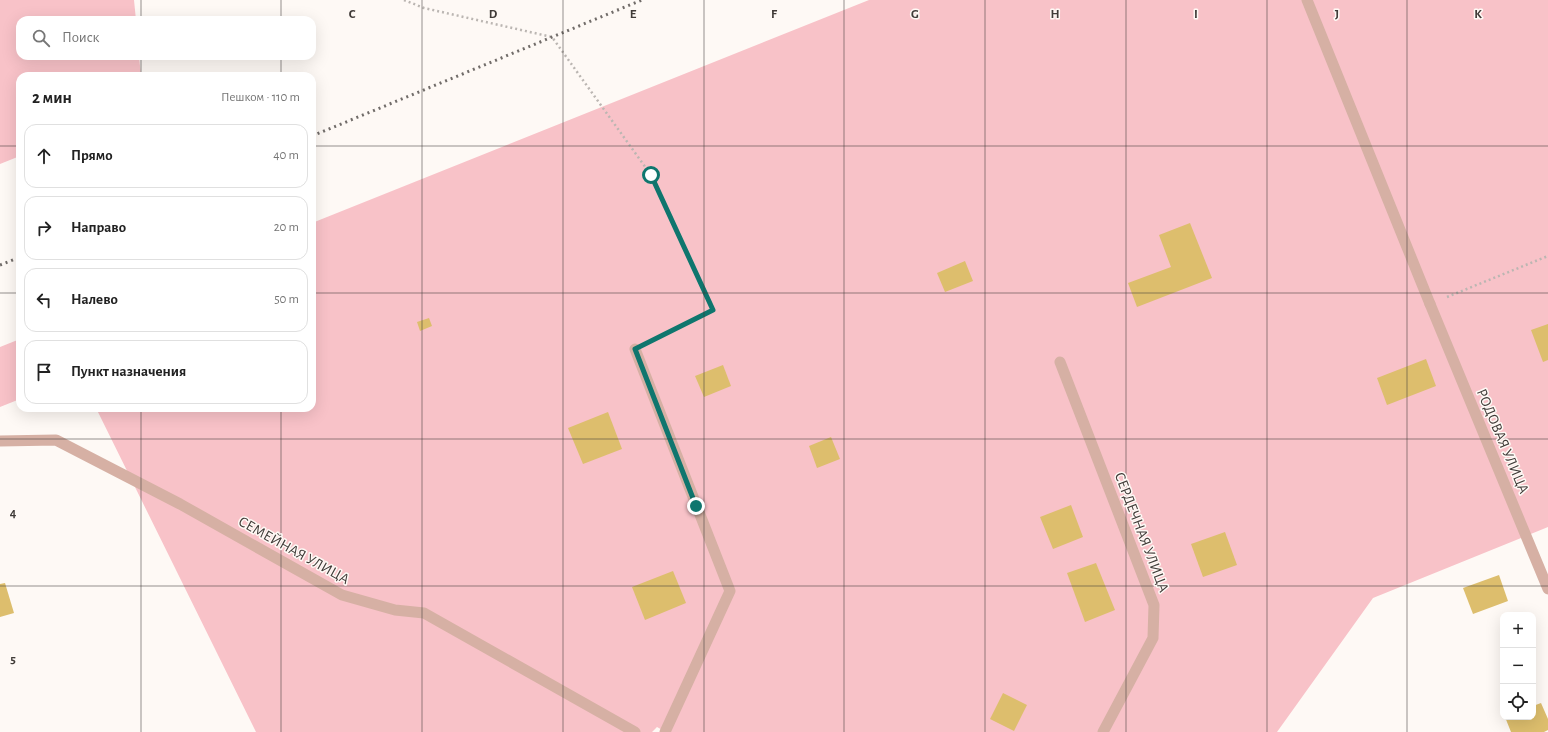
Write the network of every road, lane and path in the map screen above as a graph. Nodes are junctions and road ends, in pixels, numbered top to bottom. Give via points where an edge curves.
1 (404, 0) edge
2 (1307, 0) edge
3 (1548, 256) edge
4 (1430, 304) junction
5 (635, 349) joint
6 (1060, 362) dead end
7 (0, 441) edge
8 (1548, 589) edge
9 (635, 732) edge
10 (665, 732) edge
11 (1103, 732) edge

1 - 5 path via 424,8 552,37 651,175 713,310
2 - 4 street, РОДОВАЯ УЛИЦА
3 - 4 path
4 - 8 street, РОДОВАЯ УЛИЦА
5 - 10 street via 730,591
6 - 11 street, СЕРДЕЧНАЯ УЛИЦА via 1154,605 1153,638
7 - 9 street, СЕМЕЙНАЯ УЛИЦА via 56,440 180,504 342,595 394,610 424,614

